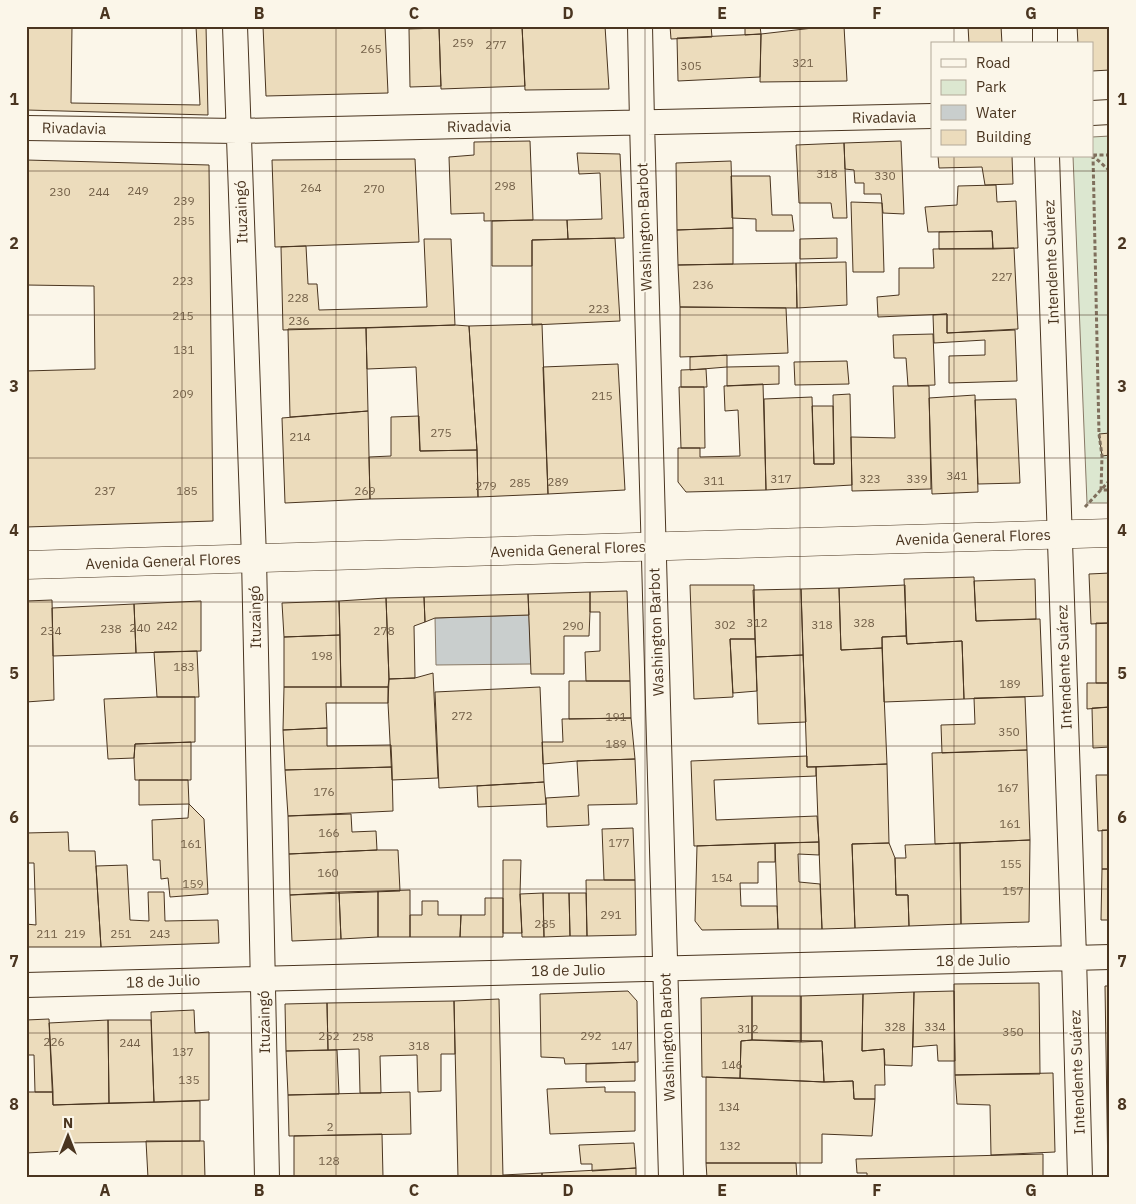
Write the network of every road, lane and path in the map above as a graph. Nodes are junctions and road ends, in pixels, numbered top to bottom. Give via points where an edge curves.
1 (234, 26) edge
2 (640, 26) edge
3 (1044, 26) edge
4 (1045, 42) edge
5 (1110, 112) edge
6 (1094, 113) edge
7 (931, 116) edge
8 (642, 122) junction
9 (26, 128) edge
10 (238, 131) junction
11 (1094, 155) edge
12 (1110, 155) edge
13 (1094, 157) edge
14 (1048, 158) edge
15 (1092, 158) edge
16 (1110, 171) edge
17 (1110, 490) edge
18 (1110, 533) edge
19 (1059, 535) junction
20 (653, 547) junction
21 (254, 558) junction
22 (26, 565) edge
23 (1110, 956) edge
24 (1074, 958) junction
25 (665, 968) junction
26 (263, 978) junction
27 (26, 985) edge
28 (267, 1178) edge
29 (671, 1178) edge
30 (1080, 1178) edge

1 - 10 street, Ituzaingó
2 - 8 street, Washington Barbot
3 - 4 street
5 - 6 street
7 - 8 street, Rivadavia
8 - 10 street, Rivadavia
8 - 20 street, Washington Barbot
9 - 10 street, Rivadavia
10 - 21 street, Ituzaingó
11 - 12 path
13 - 16 path
14 - 19 street, Intendente Suárez
15 - 17 path via 1101,490
18 - 19 street, Avenida General Flores
19 - 20 street, Avenida General Flores
19 - 24 street, Intendente Suárez
20 - 21 street, Avenida General Flores
20 - 25 street, Washington Barbot
21 - 22 street, Avenida General Flores
21 - 26 street, Ituzaingó
23 - 24 street, 18 de Julio
24 - 25 street, 18 de Julio
24 - 30 street, Intendente Suárez
25 - 26 street, 18 de Julio
25 - 29 street, Washington Barbot
26 - 27 street, 18 de Julio
26 - 28 street, Ituzaingó

